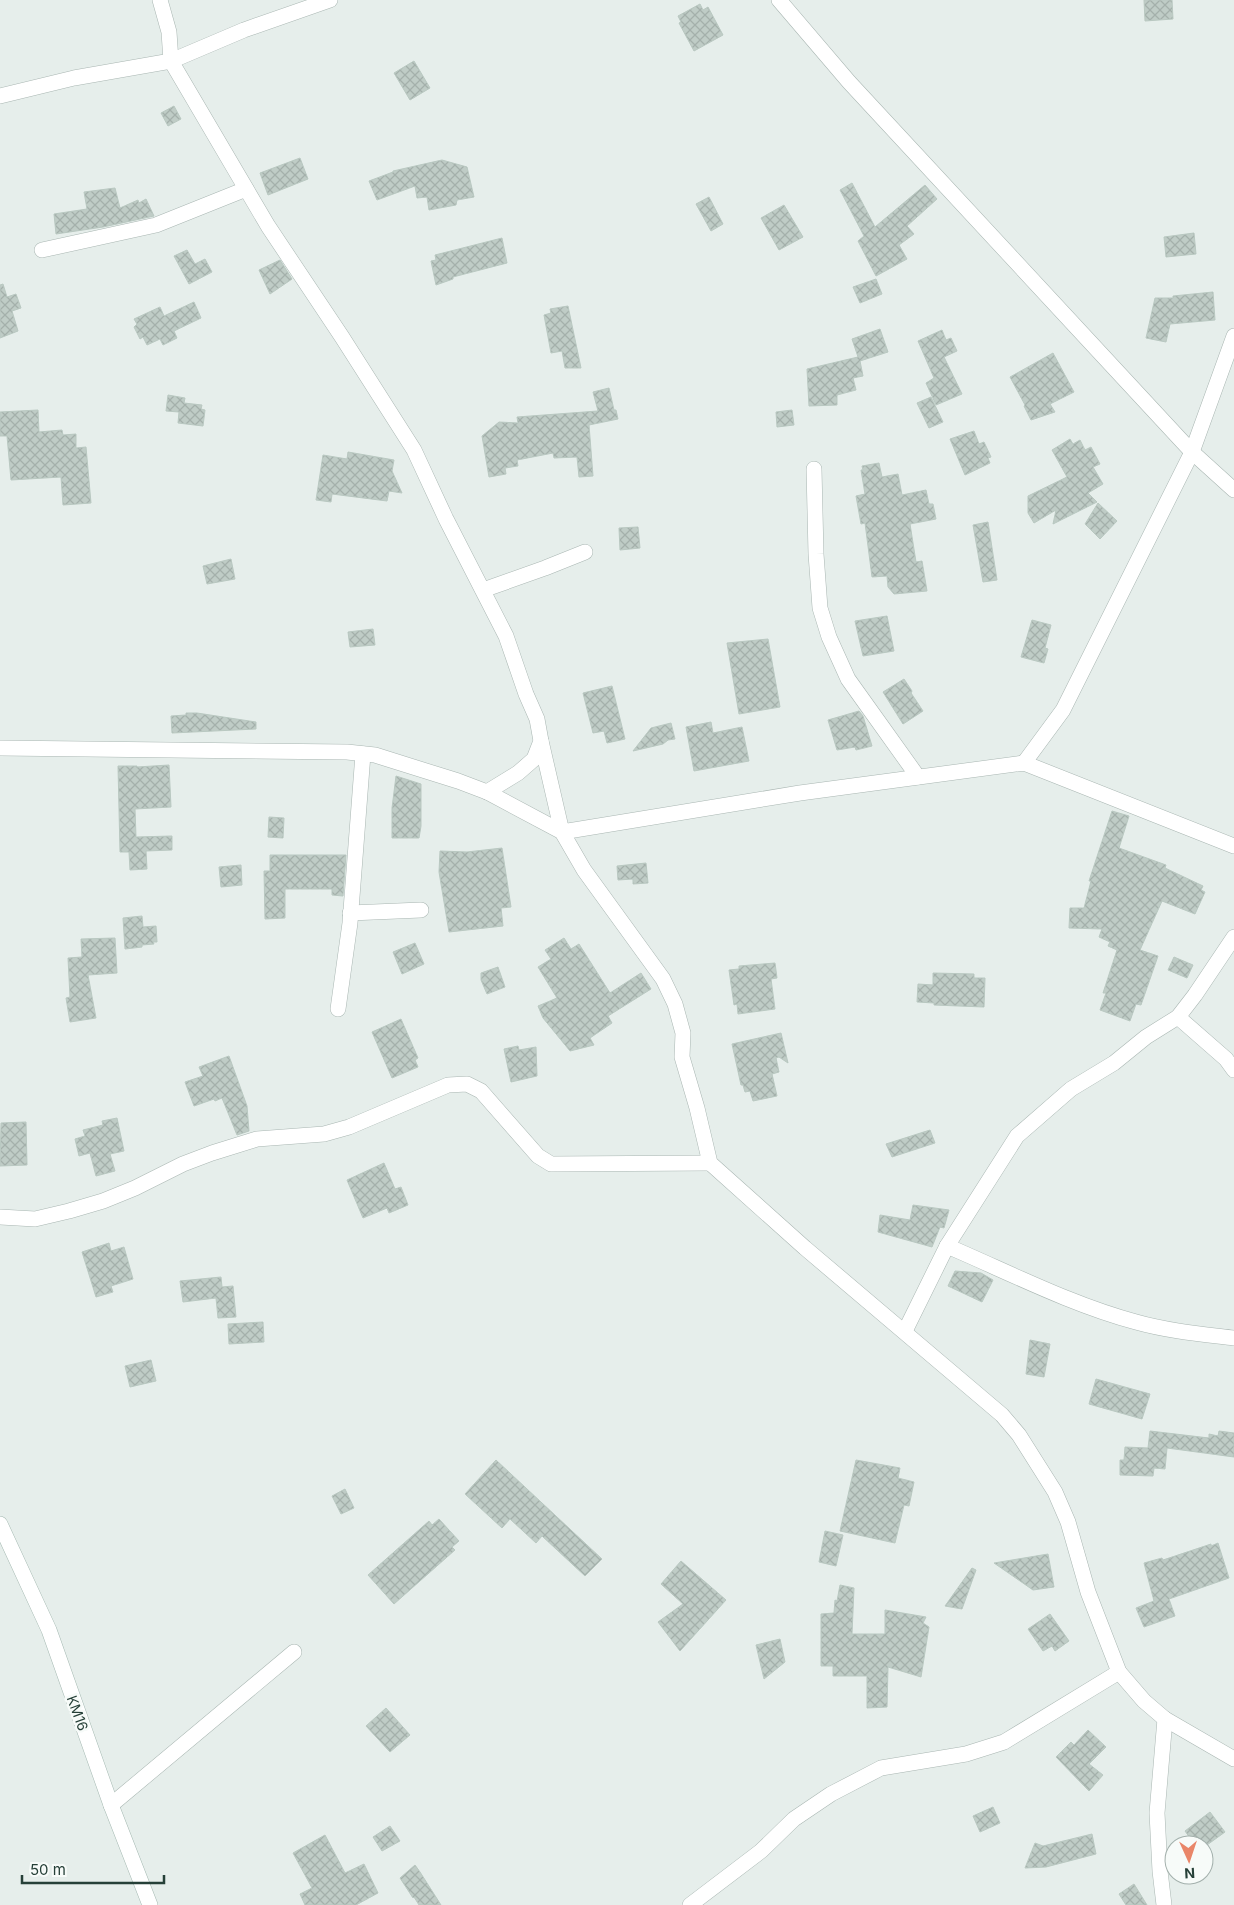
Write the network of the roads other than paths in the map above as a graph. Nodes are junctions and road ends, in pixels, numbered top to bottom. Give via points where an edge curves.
1 (160, 0) edge
2 (330, 0) edge
3 (779, 0) edge
4 (171, 61) junction
5 (0, 96) edge
6 (246, 189) junction
7 (42, 250) dead end
8 (1234, 336) edge
9 (1192, 452) junction
10 (814, 468) dead end
11 (1234, 490) edge
12 (585, 552) dead end
13 (483, 590) junction
14 (541, 741) junction
15 (0, 748) edge
16 (363, 754) junction
17 (1024, 763) junction
18 (918, 778) junction
19 (488, 792) junction
20 (562, 832) junction
21 (1234, 846) edge
22 (421, 910) dead end
23 (350, 913) junction
24 (1234, 937) edge
25 (338, 1009) dead end
26 (1178, 1017) junction
27 (1234, 1070) edge
28 (710, 1163) junction
29 (0, 1217) edge
30 (947, 1246) junction
31 (905, 1331) junction
32 (1234, 1338) edge
33 (0, 1524) edge
34 (294, 1652) dead end
35 (1119, 1672) junction
36 (1165, 1719) junction
37 (1234, 1759) edge
38 (111, 1805) junction
39 (150, 1905) edge
40 (690, 1905) edge
41 (1164, 1905) edge

1 - 4 street via 169,32
2 - 4 street via 244,30
3 - 9 street via 850,82
4 - 5 street via 74,78
4 - 6 street
6 - 7 street via 156,225
6 - 13 street via 414,450
8 - 9 street
9 - 11 street
9 - 17 street via 1063,710
10 - 18 street via 820,608 829,637 848,679
12 - 13 street
13 - 14 street via 506,636 537,719
14 - 19 street via 534,760
14 - 20 street
15 - 16 street
16 - 19 street via 375,755
16 - 23 street
17 - 18 street
17 - 21 street
18 - 20 street via 800,793
19 - 20 street
20 - 28 street via 584,870 663,979 675,1004 683,1033 682,1057
22 - 23 street
23 - 25 street
24 - 26 street
26 - 27 street
26 - 30 street via 1071,1089 1017,1136
28 - 29 street via 551,1164 538,1156 481,1091 467,1084 448,1085 332,1132 257,1139 212,1153 127,1192 70,1211 35,1219
28 - 31 street
30 - 31 street
30 - 32 street via 1065,1297 1135,1322
31 - 35 street via 995,1408 1020,1435 1055,1492 1068,1522 1088,1592
33 - 38 street, KM16 via 49,1630
34 - 38 street
35 - 36 street
35 - 40 street via 1004,1742 966,1754 881,1768 831,1794 794,1819 761,1851
36 - 37 street
36 - 41 street via 1157,1813
38 - 39 street, KM16

